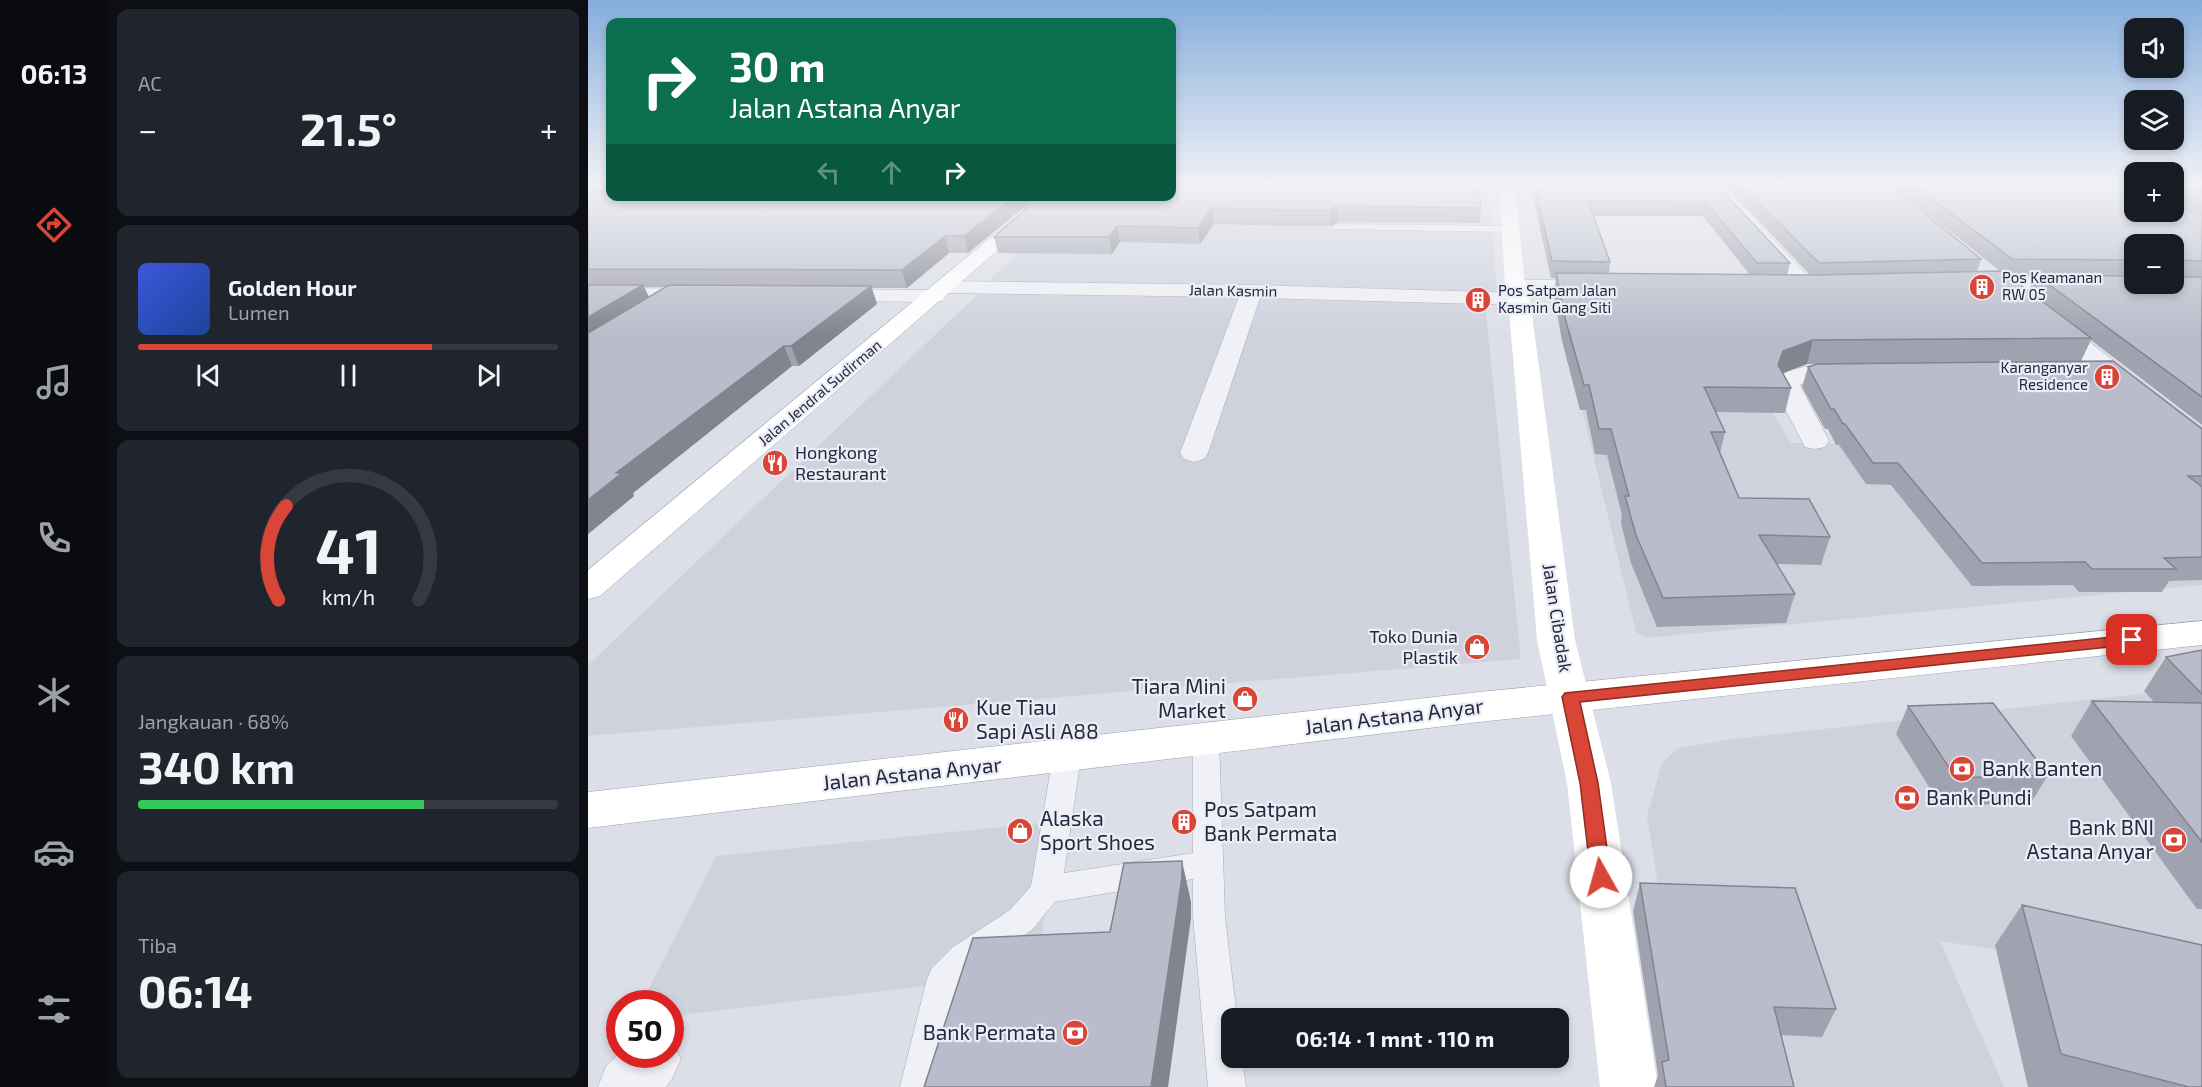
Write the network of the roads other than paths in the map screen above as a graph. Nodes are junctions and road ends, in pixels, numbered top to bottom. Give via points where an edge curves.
1 (1008, 234) edge
2 (1511, 234) edge
3 (1758, 234) edge
4 (1974, 262) edge
5 (2000, 284) junction
6 (1952, 285) edge
7 (2095, 285) edge
8 (1618, 286) edge
9 (1785, 288) edge
10 (1809, 288) junction
11 (1832, 288) edge
12 (940, 291) junction
13 (1252, 291) junction
14 (1517, 292) junction
15 (678, 294) junction
16 (714, 294) edge
17 (588, 295) edge
18 (808, 295) edge
19 (660, 307) edge
20 (2074, 371) edge
21 (2110, 371) junction
22 (1871, 372) edge
23 (1815, 441) dead end
24 (2202, 442) edge
25 (1194, 453) dead end
26 (588, 588) edge
27 (2202, 633) edge
28 (1571, 697) junction
29 (1206, 738) junction
30 (1067, 756) junction
31 (588, 810) edge
32 (1207, 864) junction
33 (1046, 890) junction
34 (919, 1087) edge
35 (1227, 1087) edge
36 (1629, 1087) edge

1 - 12 main road, Jalan Jendral Sudirman
2 - 14 main road, Jalan Cibadak
3 - 10 street
4 - 5 street
5 - 6 street
5 - 7 street
5 - 21 street
8 - 14 street, Jalan Kasmin
9 - 10 street
10 - 11 street
12 - 13 street, Jalan Kasmin
12 - 18 street, Jalan Kasmin
12 - 26 main road, Jalan Jendral Sudirman
13 - 14 street, Jalan Kasmin
13 - 25 street
14 - 28 main road, Jalan Cibadak via 1556,640
15 - 16 street
15 - 17 street
15 - 19 lane
20 - 21 street
21 - 24 street
22 - 23 street via 1808,374 1788,381 1787,388
27 - 28 main road, Jalan Astana Anyar
28 - 29 main road, Jalan Astana Anyar
28 - 36 main road, Jalan Cibadak via 1589,783
29 - 30 main road, Jalan Astana Anyar
29 - 32 lane
30 - 31 main road, Jalan Astana Anyar
30 - 33 lane
32 - 33 lane
32 - 35 lane
33 - 34 lane via 1021,920 965,958 944,979

